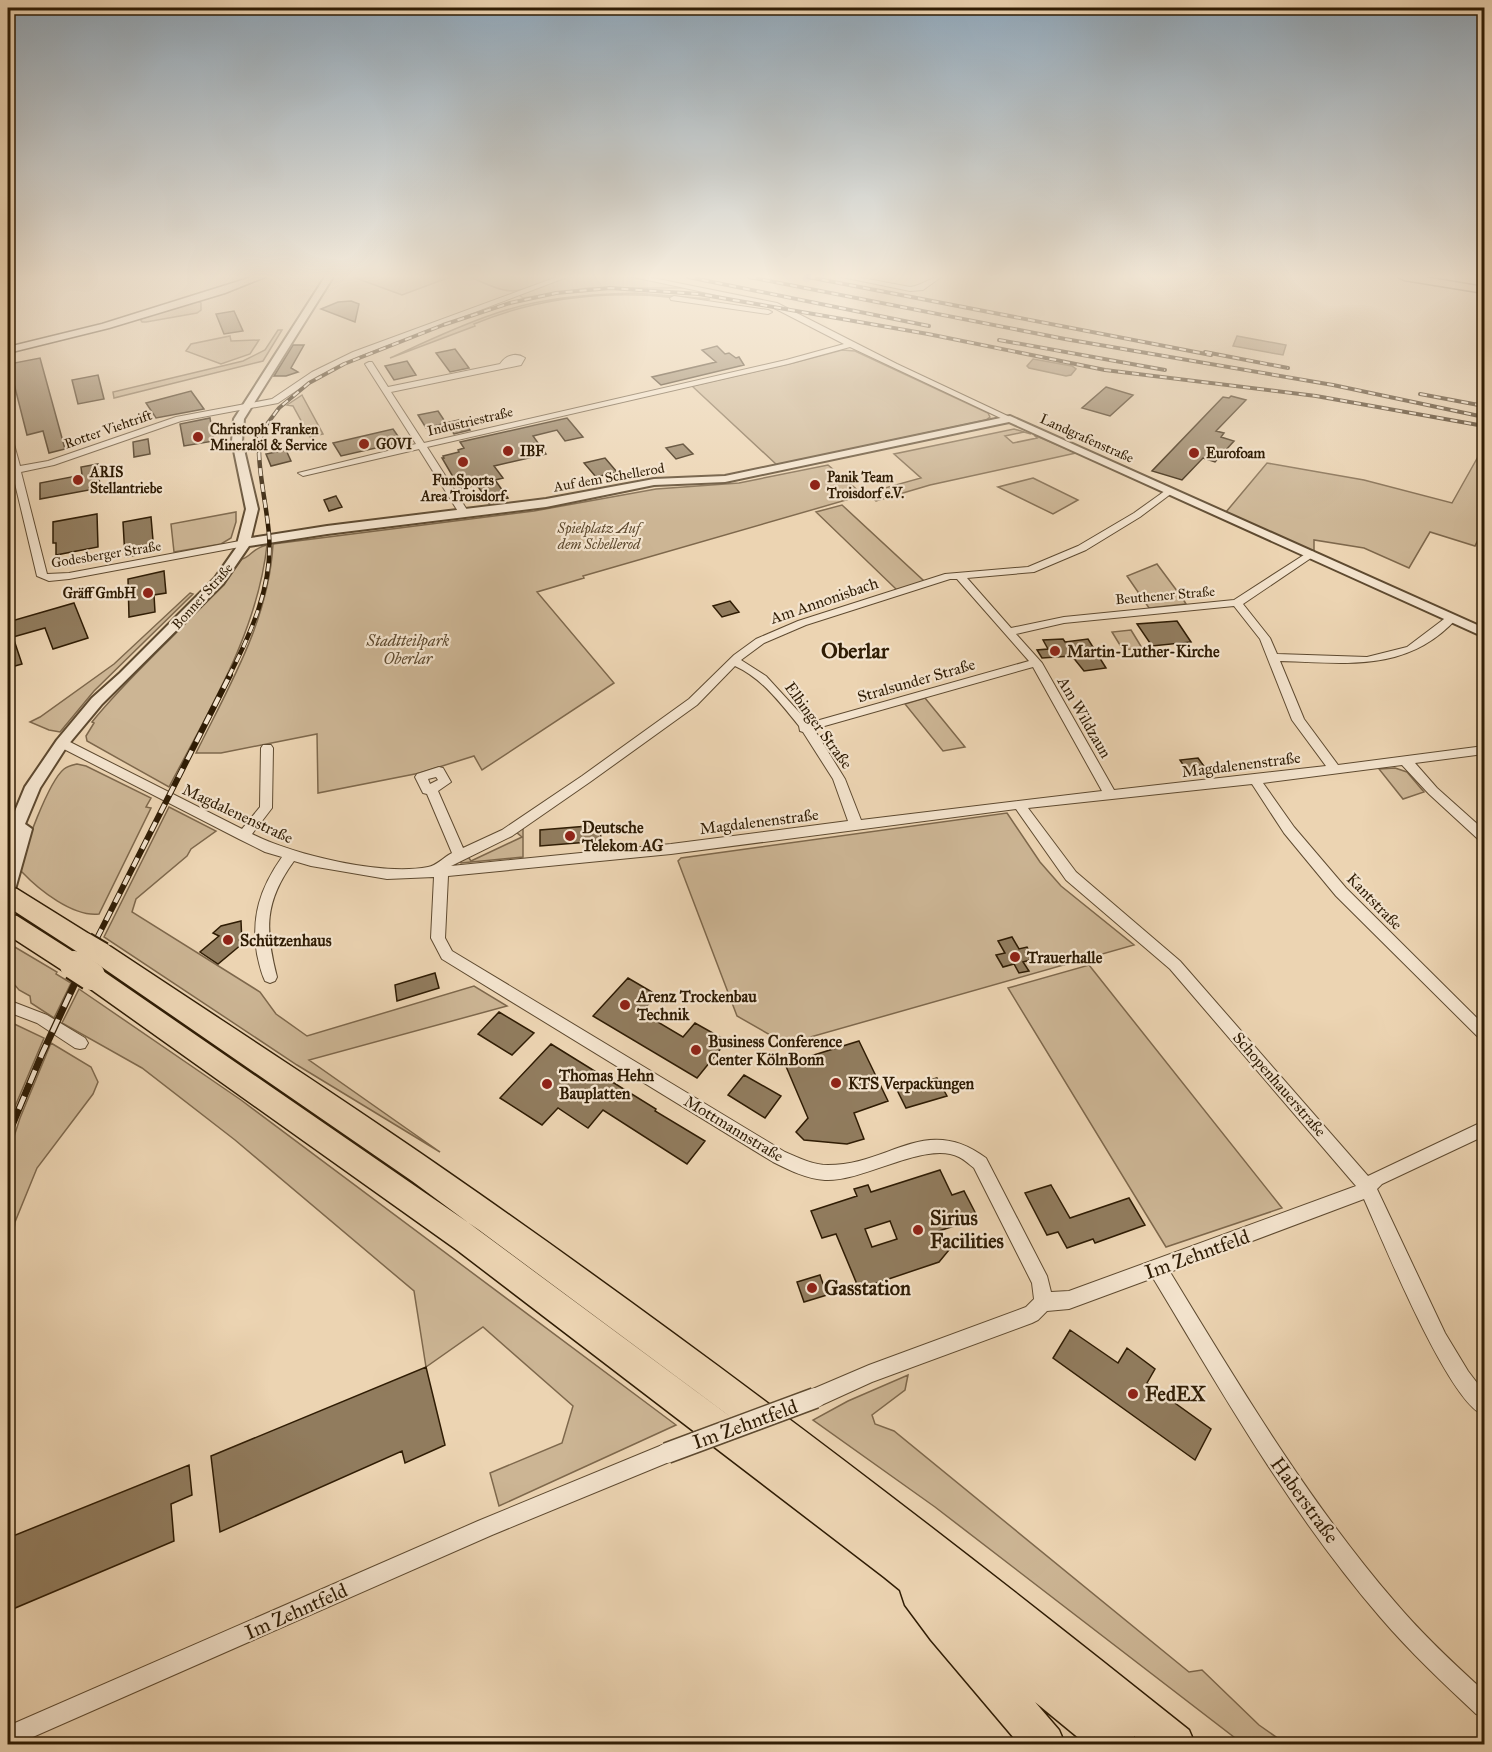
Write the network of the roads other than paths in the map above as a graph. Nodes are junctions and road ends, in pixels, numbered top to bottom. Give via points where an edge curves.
1 (276, 359) edge
2 (346, 359) edge
3 (800, 359) edge
4 (883, 359) edge
5 (369, 364) dead end
6 (504, 365) dead end
7 (387, 390) junction
8 (246, 406) junction
9 (1010, 419) junction
10 (8, 437) edge
11 (422, 446) junction
12 (15, 469) junction
13 (303, 472) dead end
14 (1169, 491) junction
15 (464, 513) junction
16 (245, 543) junction
17 (1310, 554) junction
18 (959, 575) junction
19 (1237, 603) junction
20 (1452, 618) junction
21 (1482, 630) edge
22 (1008, 632) junction
23 (1272, 657) junction
24 (734, 662) junction
25 (1036, 663) junction
26 (804, 728) junction
27 (65, 745) junction
28 (267, 748) dead end
29 (1485, 750) edge
30 (1405, 760) junction
31 (1335, 769) junction
32 (1255, 780) junction
33 (431, 789) dead end
34 (1110, 794) junction
35 (1019, 804) junction
36 (856, 825) junction
37 (244, 836) junction
38 (1485, 837) edge
39 (8, 845) edge
40 (459, 855) junction
41 (290, 856) junction
42 (437, 873) junction
43 (8, 886) edge
44 (14, 913) edge
45 (88, 959) junction
46 (270, 977) dead end
47 (8, 1006) edge
48 (1485, 1034) edge
49 (80, 1043) dead end
50 (1485, 1128) edge
51 (1367, 1187) junction
52 (1158, 1269) junction
53 (1043, 1302) junction
54 (1485, 1406) edge
55 (897, 1564) junction
56 (1485, 1706) edge
57 (8, 1737) edge
58 (1045, 1744) edge
59 (1117, 1744) edge
60 (1175, 1744) edge

1 - 8 street, Bonner Straße
2 - 8 street, Rotter Viehtrift via 275,401
3 - 11 street, Industriestraße
4 - 9 street, Landgrafenstraße
5 - 7 street
6 - 7 street
7 - 11 street
8 - 12 street, Rotter Viehtrift via 179,419 51,463
8 - 16 street, Bonner Straße via 236,432 252,509
9 - 14 street, Landgrafenstraße
9 - 15 street, Auf dem Schellerod via 743,476 654,482 546,503
10 - 12 street, Godesberger Straße
11 - 13 street, Industriestraße
11 - 15 street
12 - 16 street, Godesberger Straße via 40,573 45,577 69,576
14 - 17 street, Landgrafenstraße
14 - 18 street, Am Annonisbach via 1082,548 1030,570
15 - 16 street, Auf dem Schellerod
16 - 27 street, Bonner Straße via 219,581 125,676
17 - 19 street, Beuthener Straße
17 - 20 street, Landgrafenstraße
18 - 22 street, Am Wildzaun
18 - 24 street, Am Annonisbach via 789,627 760,641
19 - 22 street, Beuthener Straße via 1064,620
19 - 23 street via 1264,638
20 - 21 street, Landgrafenstraße
20 - 23 street via 1411,649 1367,660
22 - 25 street, Am Wildzaun
23 - 31 street via 1298,720
24 - 26 street, Elbinger Straße via 769,684
24 - 40 street, Am Annonisbach via 693,702 586,779 507,833
25 - 26 street, Stralsunder Straße
25 - 34 street, Am Wildzaun
26 - 36 street, Elbinger Straße via 837,774
27 - 37 street, Magdalenenstraße
27 - 39 street, Bonner Straße via 33,787
27 - 43 street, Bonner Straße via 24,830
28 - 37 street via 266,808
29 - 30 street, Magdalenenstraße
30 - 31 street, Magdalenenstraße
30 - 38 street
31 - 32 street, Magdalenenstraße
32 - 34 street, Magdalenenstraße
32 - 48 street, Kantstraße via 1289,830 1341,892
33 - 40 street
34 - 35 street, Magdalenenstraße
35 - 36 street, Magdalenenstraße
35 - 51 street, Schopenhauerstraße via 1071,876 1161,950
36 - 42 street, Magdalenenstraße
37 - 41 street, Magdalenenstraße
40 - 42 street, Am Annonisbach
41 - 42 street, Magdalenenstraße via 387,874
41 - 46 street via 271,882 262,904 260,931
42 - 53 street, Mottmannstraße via 438,938 447,955 779,1157 828,1173 938,1145 971,1153 980,1163 1037,1274
44 - 45 highway
45 - 55 highway
45 - 60 highway via 486,1216 1011,1611
47 - 49 street via 42,1019
50 - 51 street, Im Zehntfeld via 1376,1179
51 - 52 street, Im Zehntfeld
51 - 54 street, Schopenhauerstraße via 1438,1340 1461,1378
52 - 53 street, Im Zehntfeld via 1069,1300
52 - 56 street, Haberstraße via 1266,1447 1350,1563 1414,1640
53 - 57 street, Im Zehntfeld, bridge via 1032,1314 667,1453 485,1528
55 - 58 highway via 944,1627
55 - 59 highway

